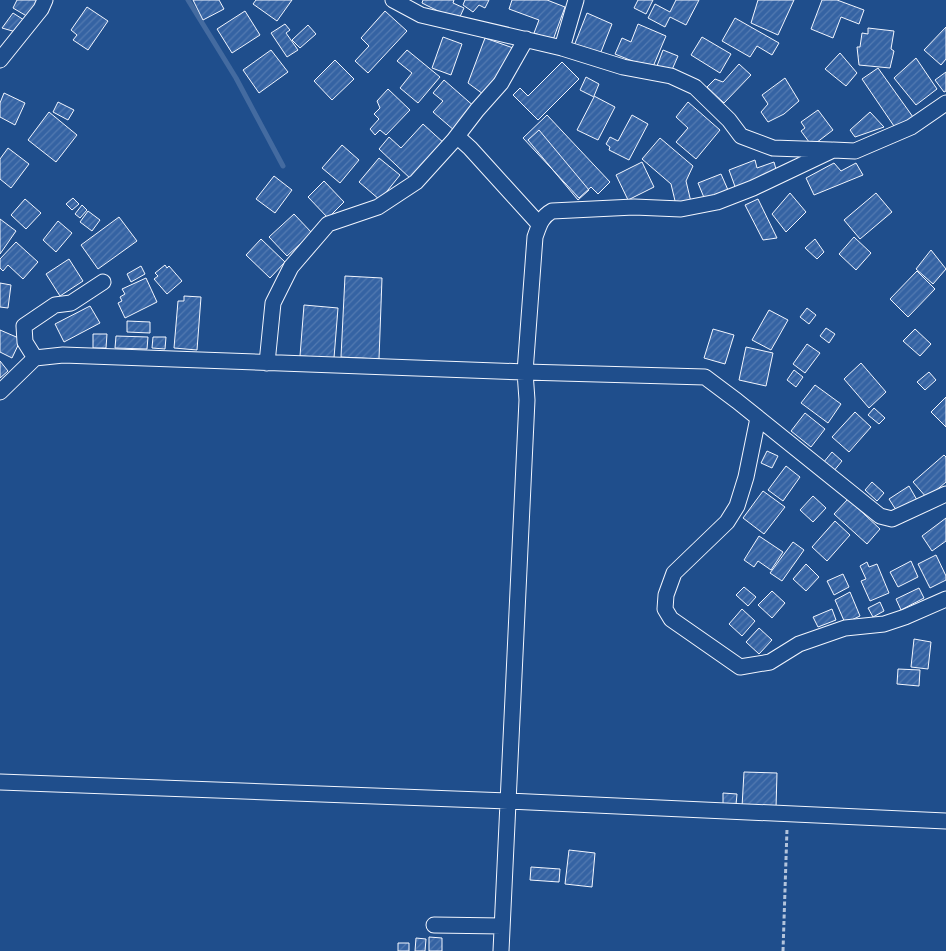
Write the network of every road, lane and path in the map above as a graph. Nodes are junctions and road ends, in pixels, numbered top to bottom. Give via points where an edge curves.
1 (45, 0) edge
2 (393, 0) edge
3 (576, 0) edge
4 (526, 39) junction
5 (562, 48) junction
6 (0, 60) edge
7 (946, 103) edge
8 (454, 140) junction
9 (832, 150) junction
10 (539, 224) junction
11 (103, 282) dead end
12 (35, 358) junction
13 (267, 363) junction
14 (526, 372) junction
15 (0, 392) edge
16 (758, 418) junction
17 (946, 494) edge
18 (946, 599) edge
19 (0, 782) edge
20 (508, 801) junction
21 (788, 814) junction
22 (946, 821) edge
23 (434, 925) dead end
24 (502, 926) junction
25 (501, 951) edge
26 (782, 951) edge

1 - 6 street
2 - 4 street via 421,15
3 - 5 street
4 - 5 street
4 - 8 street via 501,83
5 - 9 street via 623,67 671,76 695,87 741,136 773,148
7 - 9 street via 910,127 855,151
8 - 10 street via 460,139 470,148
8 - 13 street via 416,182 378,208 328,224 292,267 273,303
9 - 10 street via 717,202 682,209 634,207 552,211
10 - 14 street via 535,237
11 - 12 street via 71,303 55,305 24,326 25,342
12 - 13 street via 63,355
12 - 15 street
13 - 14 street
14 - 16 street via 705,377
14 - 20 street
16 - 17 street via 880,516 892,519
16 - 18 street via 737,506 726,522 674,573 665,609 671,619 740,667 770,662 799,644 845,628 884,624
19 - 20 street
20 - 21 street
20 - 24 street
21 - 22 street
21 - 26 path
23 - 24 street
24 - 25 street

